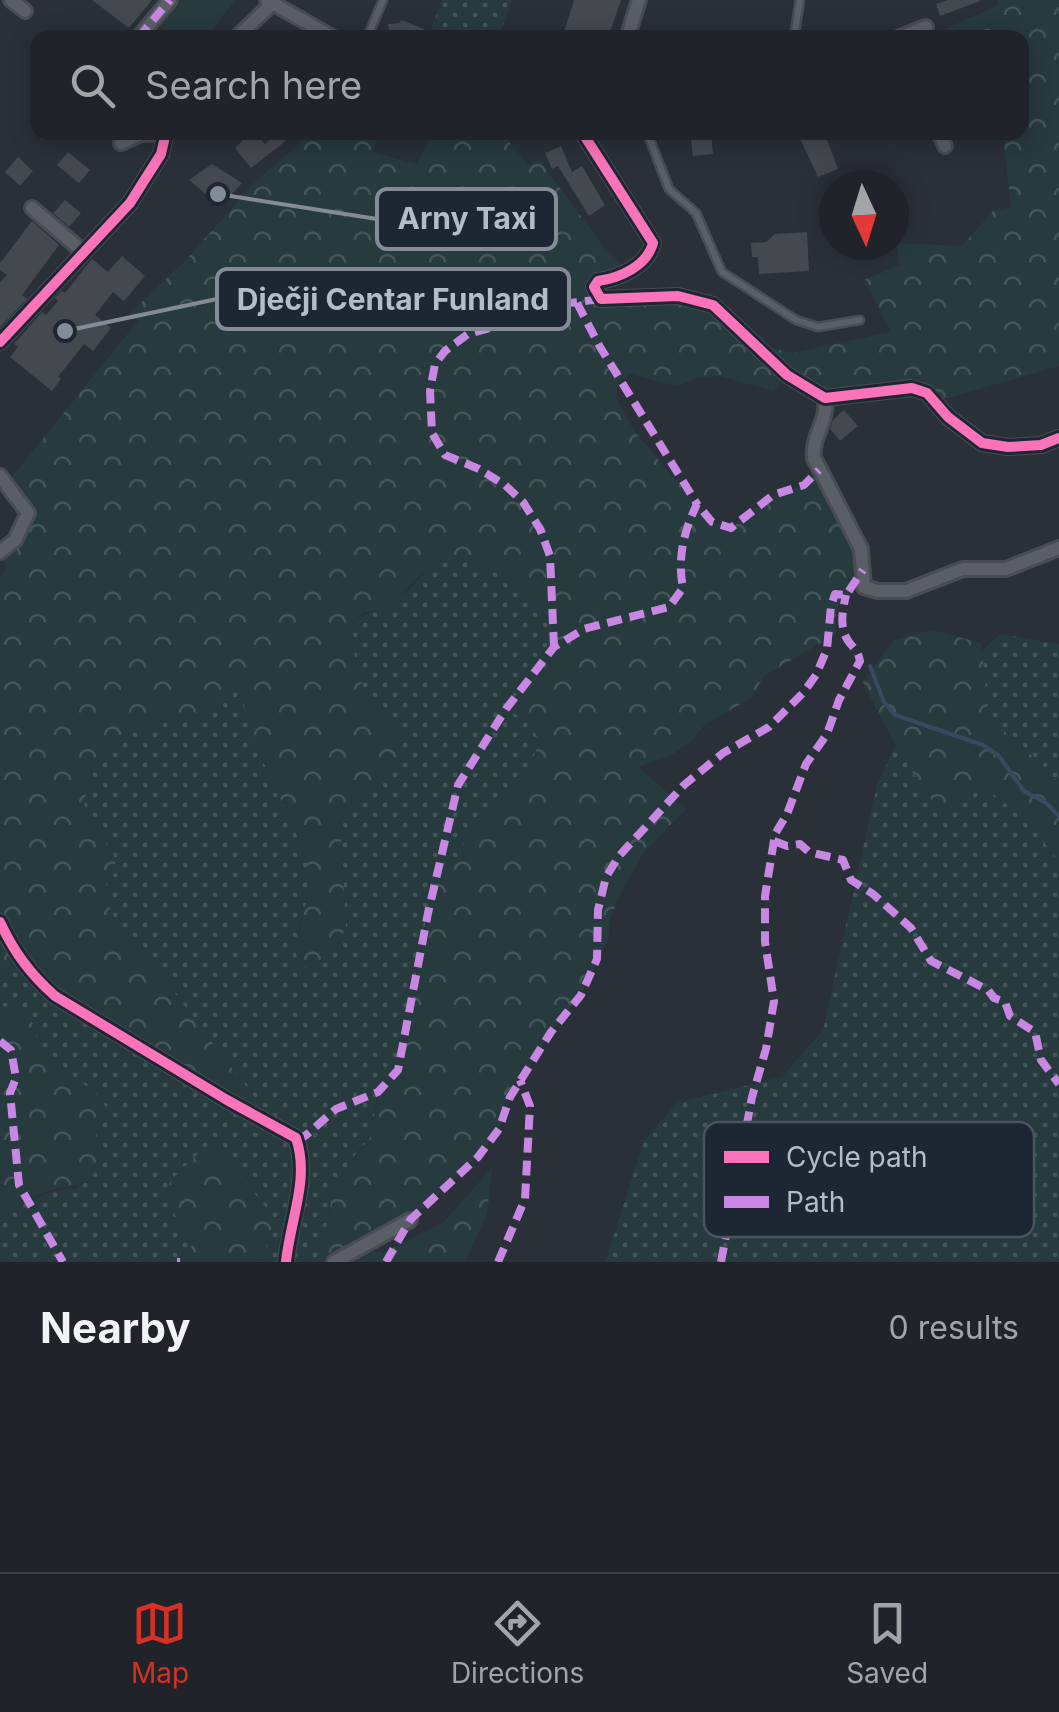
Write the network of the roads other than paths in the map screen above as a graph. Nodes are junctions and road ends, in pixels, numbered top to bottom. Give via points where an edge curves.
1 (11, 0) edge
2 (170, 0) edge
3 (383, 0) edge
4 (638, 0) edge
5 (800, 0) edge
6 (270, 2) edge
7 (25, 11) dead end
8 (926, 28) dead end
9 (145, 30) edge
10 (244, 30) edge
11 (320, 30) edge
12 (370, 30) edge
13 (629, 30) edge
14 (795, 30) edge
15 (920, 30) edge
16 (129, 140) edge
17 (164, 140) edge
18 (587, 140) edge
19 (650, 140) edge
20 (943, 140) edge
21 (121, 144) dead end
22 (945, 146) dead end
23 (32, 208) dead end
24 (82, 251) junction
25 (860, 320) dead end
26 (0, 342) edge
27 (826, 398) junction
28 (1059, 438) edge
29 (0, 476) edge
30 (1059, 548) edge
31 (0, 552) edge
32 (0, 922) edge
33 (410, 1220) dead end
34 (286, 1262) edge
35 (334, 1262) edge

1 - 7 street
2 - 9 street
3 - 12 lane
4 - 13 street
5 - 14 lane
6 - 10 street
6 - 11 street
8 - 15 street
16 - 21 street
17 - 24 street via 130,203
18 - 27 street via 652,243 648,258 598,281 596,294 602,300 678,296 712,305 787,375
19 - 25 lane via 669,189 696,212 722,272 796,320 818,327
20 - 22 street
23 - 24 street
24 - 26 street
27 - 28 street via 912,388 927,393 982,442 1008,447
27 - 30 street via 814,458 862,549 864,587 906,591 963,569 1006,570
29 - 31 street via 28,514
32 - 34 street via 19,958 55,996 296,1138 302,1178
33 - 35 street

